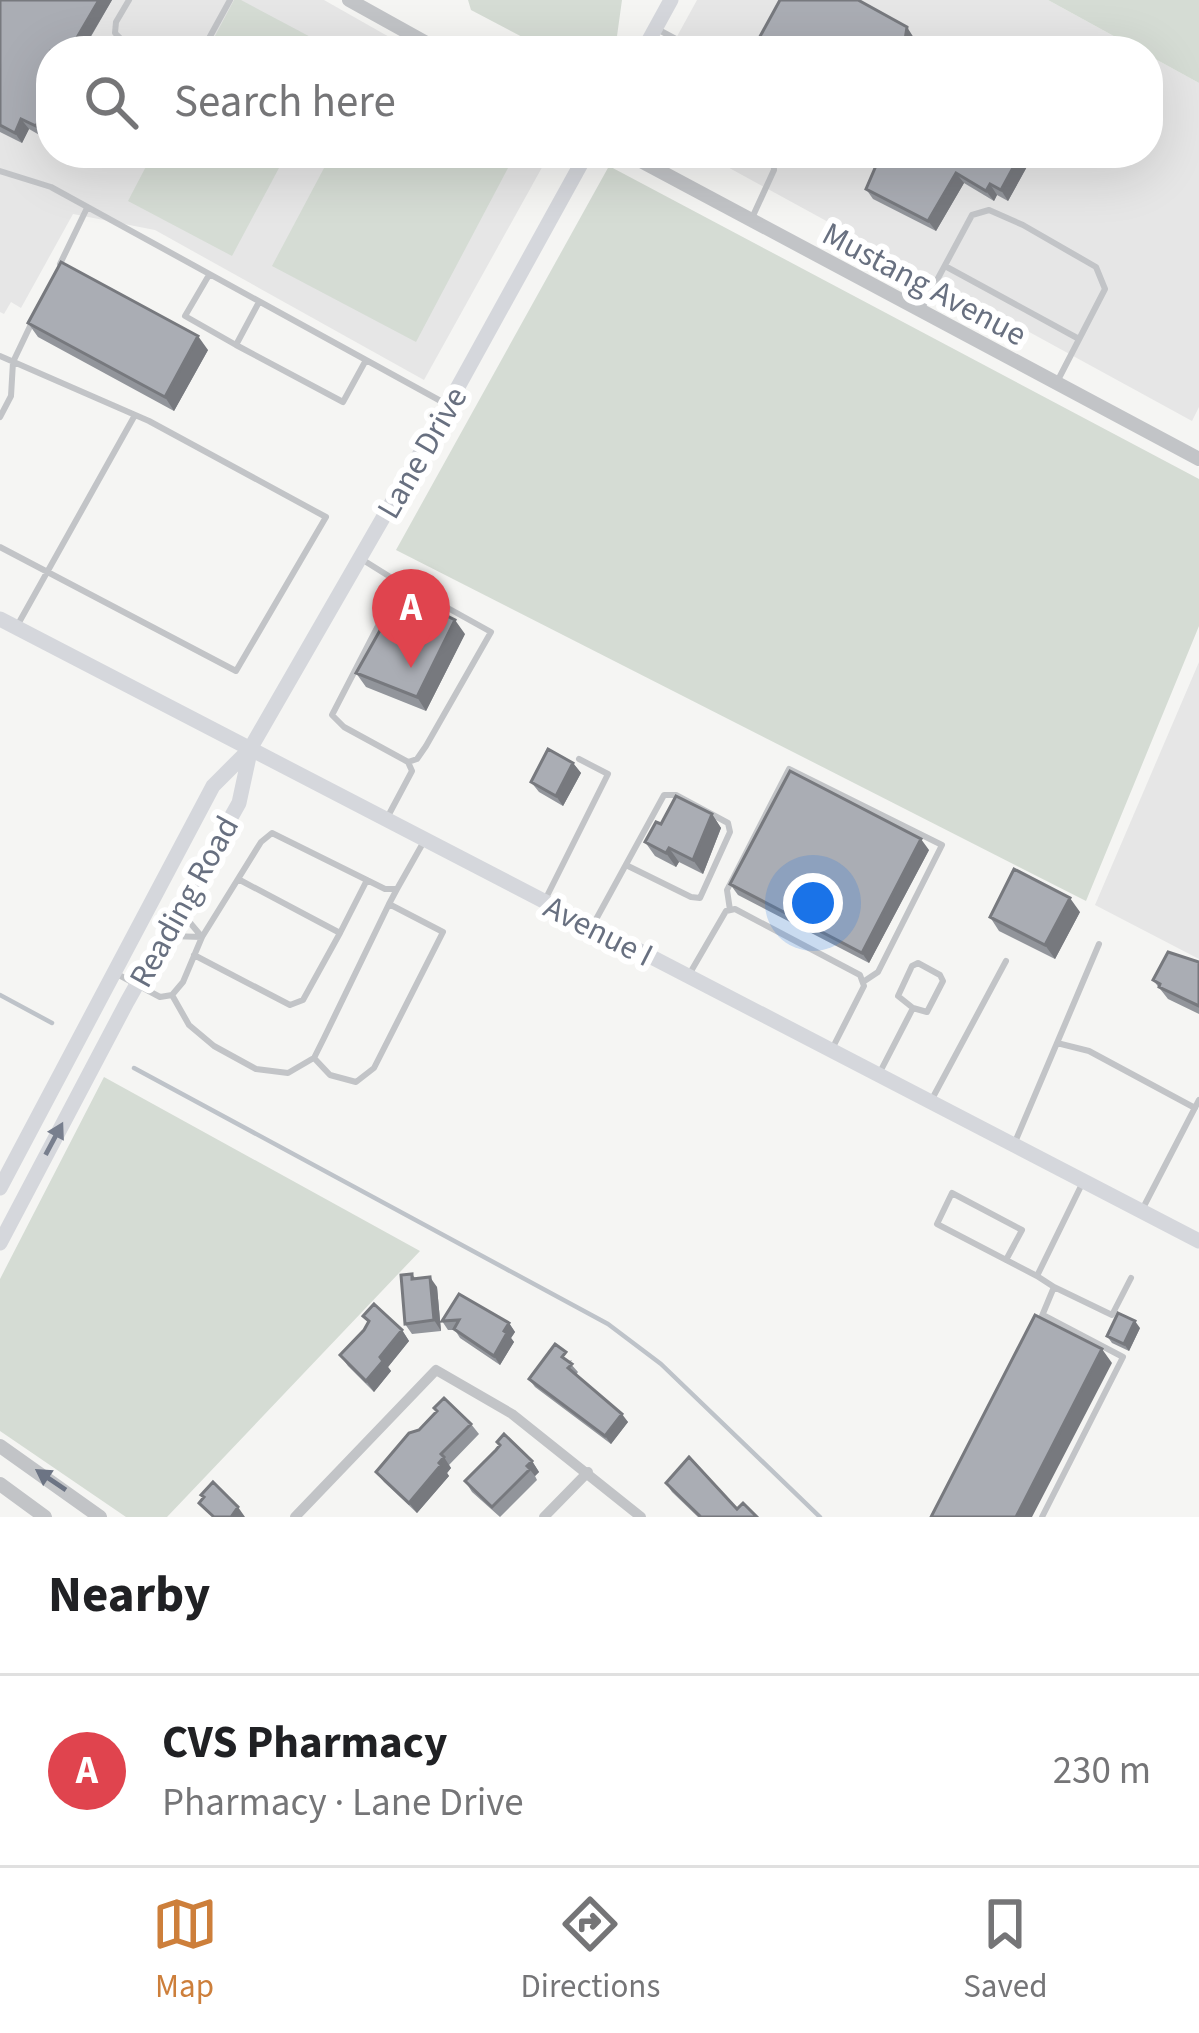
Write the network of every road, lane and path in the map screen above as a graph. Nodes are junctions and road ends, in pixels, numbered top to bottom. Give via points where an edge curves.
1 (129, 0) edge
2 (350, 0) edge
3 (670, 0) edge
4 (227, 1) edge
5 (656, 28) junction
6 (118, 36) edge
7 (210, 36) edge
8 (414, 36) edge
9 (651, 36) edge
10 (671, 36) edge
11 (578, 168) edge
12 (653, 168) edge
13 (775, 168) edge
14 (0, 171) edge
15 (87, 208) junction
16 (750, 221) junction
17 (945, 266) junction
18 (209, 275) junction
19 (51, 283) edge
20 (41, 302) edge
21 (259, 302) junction
22 (921, 311) junction
23 (1079, 339) junction
24 (236, 345) junction
25 (0, 356) edge
26 (366, 360) junction
27 (13, 362) junction
28 (1057, 383) junction
29 (448, 405) junction
30 (135, 415) junction
31 (0, 417) edge
32 (1199, 459) edge
33 (0, 548) edge
34 (360, 558) junction
35 (46, 572) junction
36 (397, 586) junction
37 (8, 623) edge
38 (250, 749) junction
39 (579, 759) dead end
40 (408, 762) junction
41 (386, 820) junction
42 (425, 839) junction
43 (626, 865) junction
44 (238, 879) junction
45 (367, 880) junction
46 (397, 889) junction
47 (544, 902) junction
48 (389, 904) junction
49 (179, 909) junction
50 (730, 910) junction
51 (592, 926) junction
52 (340, 933) junction
53 (164, 936) junction
54 (202, 937) junction
55 (1099, 944) dead end
56 (194, 955) junction
57 (1006, 961) dead end
58 (114, 973) junction
59 (688, 976) junction
60 (862, 982) junction
61 (136, 985) junction
62 (172, 994) junction
63 (913, 1008) junction
64 (1058, 1043) junction
65 (831, 1050) junction
66 (314, 1058) junction
67 (879, 1075) junction
68 (930, 1102) junction
69 (1197, 1104) edge
70 (1013, 1145) junction
71 (9, 1171) junction
72 (1084, 1181) junction
73 (30, 1183) junction
74 (0, 1188) edge
75 (1141, 1211) junction
76 (1199, 1241) edge
77 (0, 1243) edge
78 (1006, 1260) junction
79 (1037, 1276) junction
80 (1131, 1278) dead end
81 (1054, 1287) junction
82 (1043, 1315) junction
83 (1032, 1335) edge
84 (0, 1446) edge
85 (588, 1472) junction
86 (0, 1484) edge
87 (26, 1512) edge
88 (45, 1517) edge
89 (100, 1517) edge
90 (295, 1517) edge
91 (544, 1517) edge
92 (640, 1517) edge
93 (1042, 1517) edge

1 - 6 lane via 116,22
2 - 8 street
3 - 5 main road
4 - 7 lane
5 - 9 main road
5 - 10 lane
11 - 29 main road, Lane Drive
12 - 16 street, Mustang Avenue
13 - 16 lane
14 - 15 lane
15 - 18 lane
15 - 19 lane
16 - 22 street, Mustang Avenue
17 - 22 lane
17 - 23 lane
17 - 23 lane via 972,214 989,210 1023,225 1096,267 1105,289
18 - 21 lane
18 - 24 lane via 185,316
20 - 27 lane
21 - 24 lane
21 - 26 lane
22 - 28 street, Mustang Avenue
23 - 28 lane
24 - 26 lane via 343,402
25 - 27 lane
26 - 29 lane
27 - 30 lane
27 - 31 lane
28 - 32 street, Mustang Avenue
29 - 34 main road, Lane Drive
30 - 35 lane
30 - 35 lane via 326,517 236,670
33 - 35 lane
34 - 36 lane
34 - 38 main road, Lane Drive
35 - 37 lane
36 - 40 lane via 332,715
36 - 40 lane via 491,632 426,746
37 - 38 main road, Avenue I
38 - 41 main road, Avenue I
38 - 49 main road, Reading Road via 239,802
38 - 58 main road, Reading Road via 213,786
39 - 47 lane via 608,774
40 - 41 lane via 412,771
41 - 42 main road, Avenue I
42 - 46 lane
42 - 47 main road, Avenue I
43 - 43 lane via 664,795 728,823 700,898
43 - 51 lane
44 - 45 lane via 272,833
44 - 52 lane
44 - 54 lane
45 - 46 lane
45 - 52 lane
46 - 48 lane
47 - 51 main road, Avenue I
48 - 66 lane
48 - 66 lane via 443,932 374,1068 356,1082 330,1075
49 - 53 main road, Reading Road
49 - 54 lane
50 - 59 lane
50 - 60 lane
50 - 60 lane via 727,890 789,769 942,845 878,972
51 - 59 main road, Avenue I
52 - 56 lane via 303,1000 290,1005
53 - 54 lane
53 - 61 main road, Reading Road
54 - 56 lane
55 - 64 lane
56 - 62 lane
57 - 68 lane
58 - 61 lane
58 - 71 main road, Reading Road
59 - 65 main road, Avenue I
60 - 65 lane
61 - 62 lane
73 -> 61 main road, Reading Road
62 - 66 lane via 189,1025 256,1069 288,1073
63 - 63 lane via 898,996 918,963 943,981 927,1012
63 - 67 lane
64 - 69 lane
64 - 70 lane
65 - 67 main road, Avenue I
67 - 68 main road, Avenue I
68 - 70 main road, Avenue I
69 - 75 lane
70 - 72 main road, Avenue I
71 - 73 main road
71 - 74 main road, Reading Road
72 - 75 main road, Avenue I
72 - 79 lane
73 - 77 main road, Reading Road
75 - 76 main road, Avenue I
78 - 78 lane via 937,1224 952,1193 1022,1230
78 - 79 lane
79 - 81 lane
80 - 81 lane via 1112,1316
81 - 82 lane
82 - 83 lane
82 - 93 lane via 1123,1357
89 -> 84 street
85 - 90 street via 436,1370
85 - 91 street
85 - 92 street
86 - 87 street
87 - 88 street

